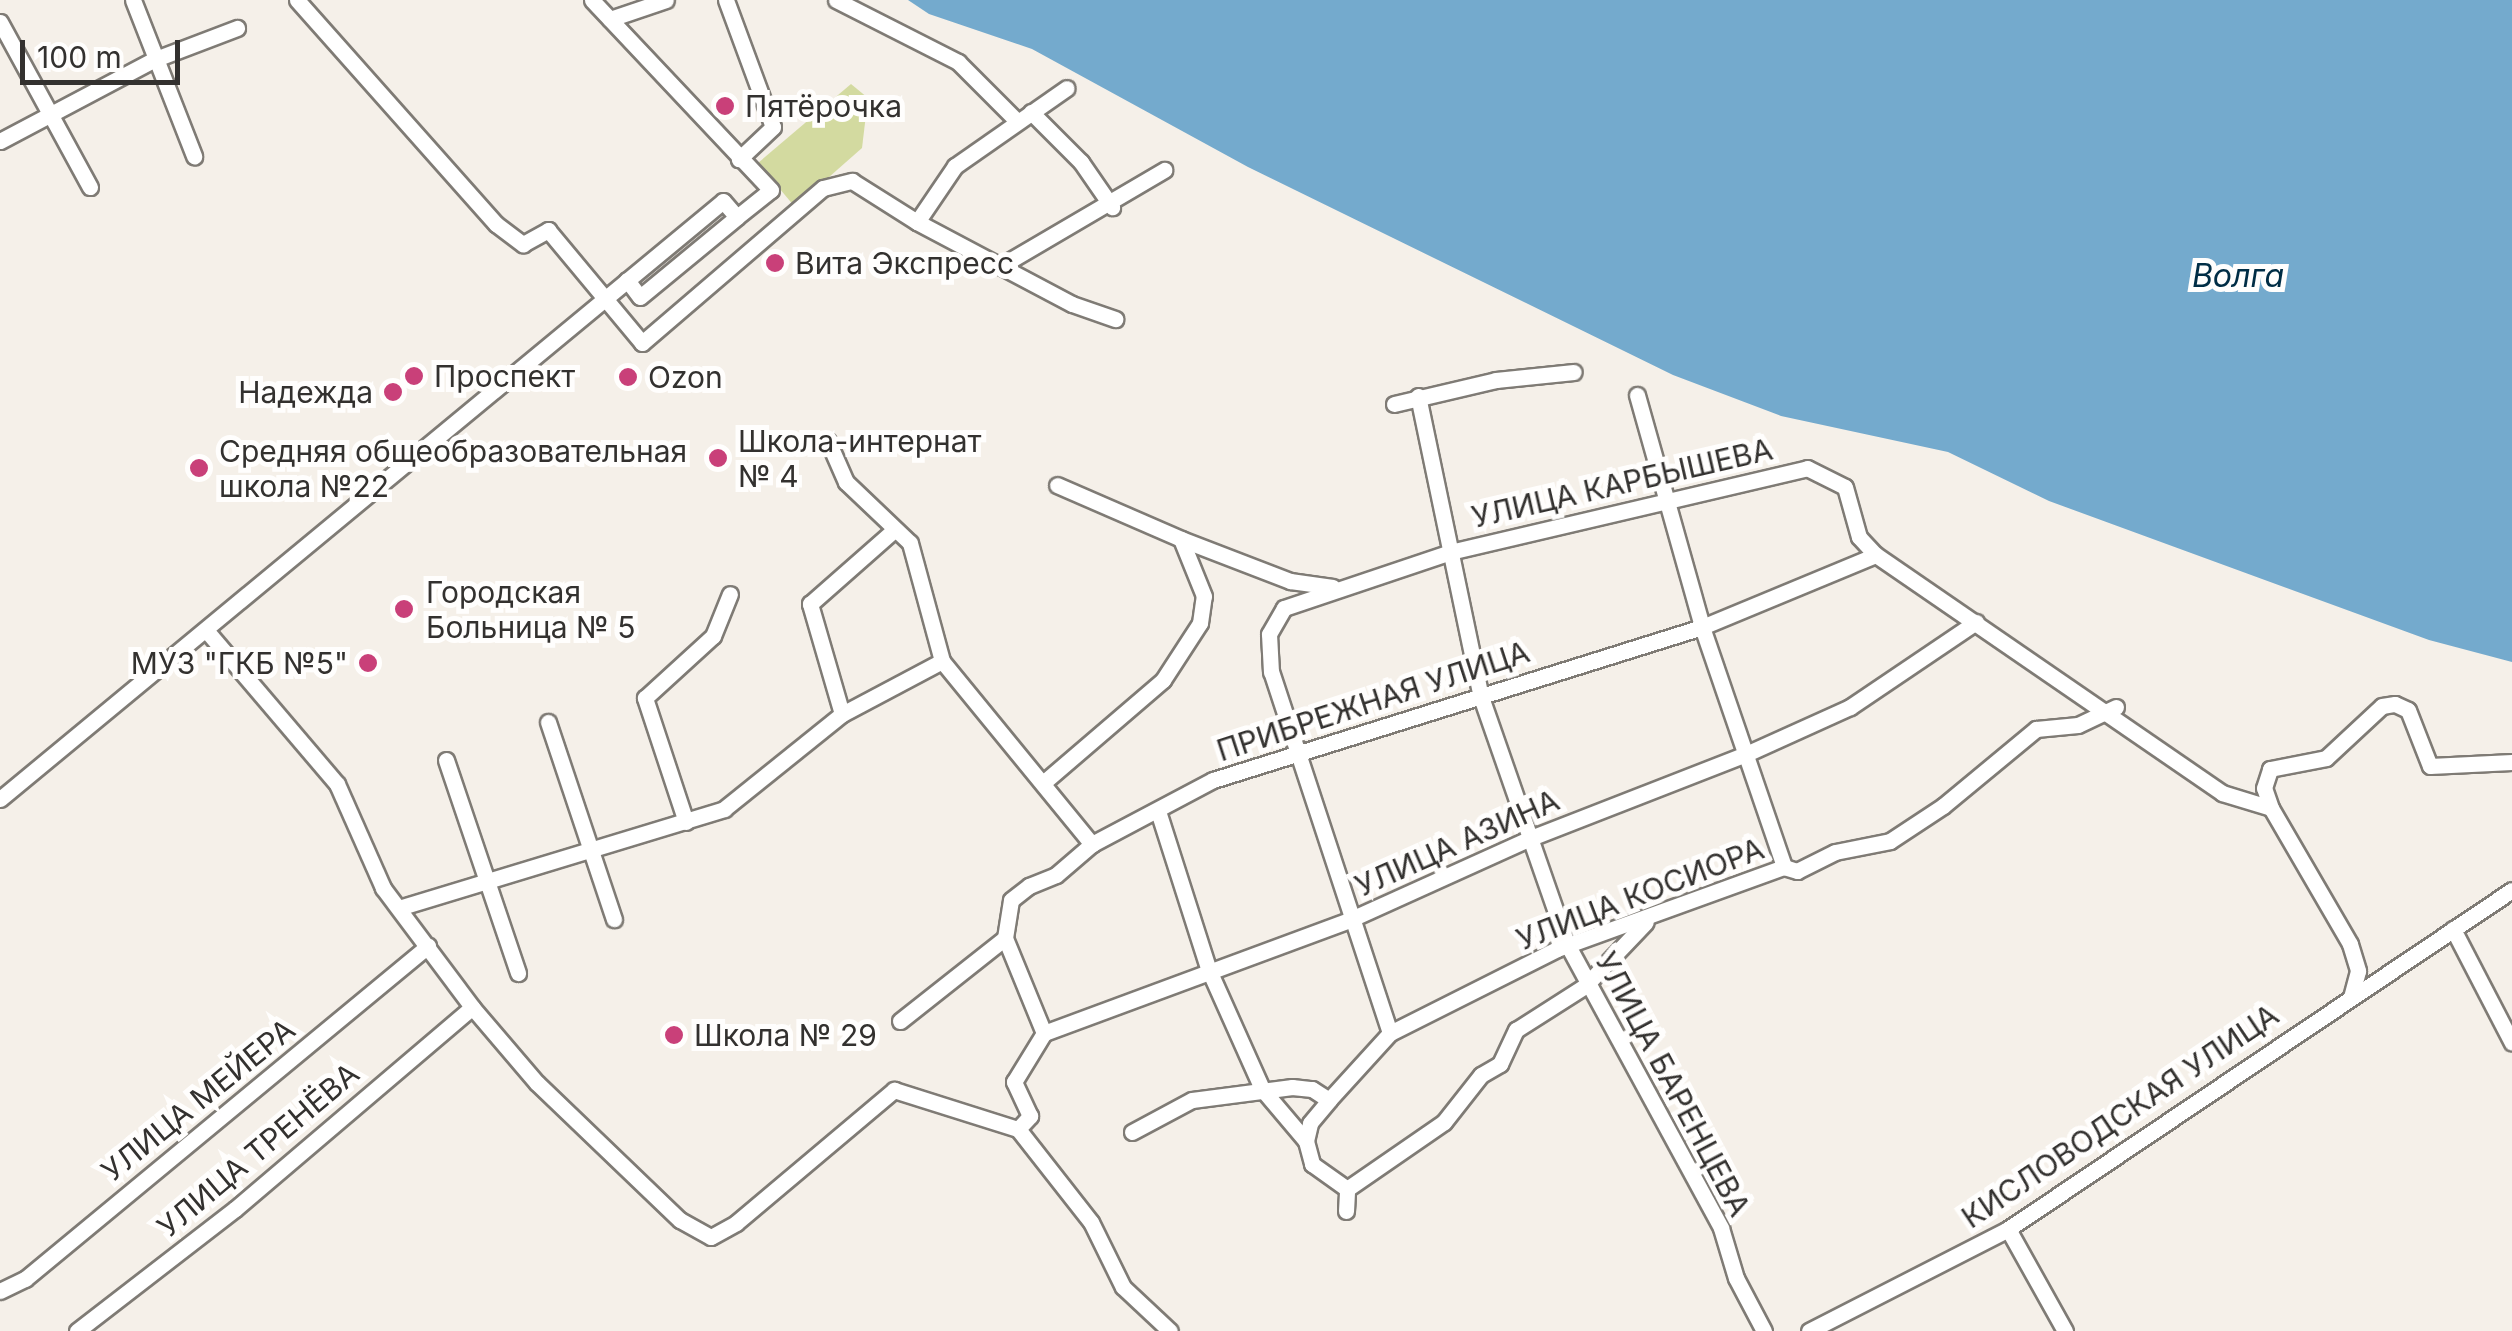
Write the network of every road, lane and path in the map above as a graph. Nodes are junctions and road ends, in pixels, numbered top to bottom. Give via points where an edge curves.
1 (133, 0) edge
2 (296, 0) edge
3 (592, 0) edge
4 (666, 0) edge
5 (726, 0) edge
6 (836, 0) edge
7 (610, 19) junction
8 (0, 22) edge
9 (237, 28) dead end
10 (153, 60) junction
11 (1068, 88) dead end
12 (54, 114) junction
13 (1024, 116) junction
14 (0, 141) edge
15 (194, 156) dead end
16 (739, 159) junction
17 (1164, 170) dead end
18 (90, 187) dead end
19 (1112, 207) junction
20 (737, 217) junction
21 (918, 222) junction
22 (1004, 264) junction
23 (627, 280) junction
24 (604, 299) junction
25 (1115, 318) dead end
26 (1574, 372) dead end
27 (1636, 395) dead end
28 (1418, 396) junction
29 (1394, 404) dead end
30 (828, 442) dead end
31 (1057, 485) dead end
32 (1668, 502) junction
33 (894, 530) junction
34 (1181, 540) junction
35 (1450, 552) junction
36 (1876, 555) junction
37 (1343, 587) junction
38 (730, 594) dead end
39 (1976, 622) junction
40 (1702, 626) junction
41 (206, 630) junction
42 (942, 661) junction
43 (1480, 694) junction
44 (2109, 712) junction
45 (842, 714) junction
46 (548, 722) dead end
47 (1297, 752) junction
48 (1746, 754) junction
49 (446, 760) dead end
50 (2512, 762) edge
51 (1043, 784) junction
52 (0, 799) edge
53 (2270, 808) junction
54 (1158, 811) junction
55 (686, 822) junction
56 (1528, 839) junction
57 (1092, 844) junction
58 (589, 846) junction
59 (1784, 867) junction
60 (486, 881) junction
61 (2512, 890) edge
62 (402, 907) junction
63 (1656, 915) junction
64 (614, 919) dead end
65 (1349, 920) junction
66 (2454, 928) junction
67 (1005, 938) junction
68 (1567, 944) junction
69 (428, 946) junction
70 (1208, 968) junction
71 (518, 973) dead end
72 (1586, 986) junction
73 (2351, 997) junction
74 (472, 1008) junction
75 (900, 1022) dead end
76 (1044, 1033) junction
77 (1390, 1033) junction
78 (2512, 1043) edge
79 (1262, 1089) junction
80 (1329, 1100) junction
81 (1018, 1128) junction
82 (1132, 1132) dead end
83 (1306, 1141) junction
84 (1348, 1189) junction
85 (1346, 1211) dead end
86 (2008, 1229) junction
87 (0, 1291) edge
88 (77, 1331) edge
89 (1170, 1331) edge
90 (1764, 1331) edge
91 (1809, 1331) edge
92 (2065, 1331) edge

1 - 10 street
2 - 24 street via 496,224 522,244 548,230
3 - 7 street
4 - 7 street
5 - 16 street via 773,126
6 - 13 street via 958,62
7 - 16 street
8 - 12 street
9 - 10 street
10 - 12 street
10 - 15 street
11 - 13 street
12 - 14 street
12 - 18 street
13 - 19 street via 1081,162
13 - 21 street via 947,178
16 - 20 street via 770,190
17 - 19 street
19 - 22 street
20 - 23 street via 723,201
20 - 23 street via 640,296
21 - 22 street
21 - 24 street via 852,181 839,180 642,343
22 - 25 street via 1072,304
23 - 24 street
24 - 41 street
26 - 28 street
27 - 32 street
28 - 29 street
28 - 35 street, УЛИЦА БАРЕНЦЕВА
30 - 33 street via 846,482
31 - 34 street
32 - 35 street, УЛИЦА КАРБЫШЕВА
32 - 36 street, УЛИЦА КАРБЫШЕВА via 1807,468 1845,487 1858,537
32 - 40 street
33 - 42 street via 910,543
33 - 45 street via 810,604
34 - 37 street via 1290,581
34 - 51 street via 1204,596 1200,624 1163,680
35 - 37 street, УЛИЦА КАРБЫШЕВА
35 - 43 street, УЛИЦА БАРЕНЦЕВА
36 - 39 street, УЛИЦА КАРБЫШЕВА
36 - 40 street, ПРИБРЕЖНАЯ УЛИЦА
37 - 47 street, УЛИЦА КАРБЫШЕВА via 1284,608 1268,634 1271,672
38 - 55 street via 713,636 645,698
39 - 44 street, УЛИЦА КАРБЫШЕВА
39 - 48 street, УЛИЦА АЗИНА via 1850,707
40 - 43 street, ПРИБРЕЖНАЯ УЛИЦА
40 - 48 street
41 - 52 street
41 - 62 street via 337,784 383,888
42 - 45 street
42 - 51 street
43 - 47 street, ПРИБРЕЖНАЯ УЛИЦА
43 - 56 street, УЛИЦА БАРЕНЦЕВА
44 - 53 street, УЛИЦА КАРБЫШЕВА via 2222,793
44 - 59 street, УЛИЦА КОСИОРА via 2036,729 1943,806 1890,840 1835,852 1797,871
45 - 55 street via 724,809
46 - 58 street
47 - 54 street, ПРИБРЕЖНАЯ УЛИЦА via 1213,780
47 - 65 street, УЛИЦА КАРБЫШЕВА
48 - 56 street, УЛИЦА АЗИНА
48 - 59 street
49 - 60 street
50 - 53 street via 2430,766 2408,710 2382,706 2326,758 2270,769 2264,788
51 - 57 street
53 - 73 street via 2350,944 2358,970
54 - 57 street, ПРИБРЕЖНАЯ УЛИЦА
54 - 70 street
55 - 58 street
56 - 65 street, УЛИЦА АЗИНА
56 - 68 street, УЛИЦА БАРЕНЦЕВА
57 - 67 street, ПРИБРЕЖНАЯ УЛИЦА via 1011,900
58 - 60 street
58 - 64 street
59 - 63 street, УЛИЦА КОСИОРА
60 - 62 street
60 - 71 street
61 - 66 street, КИСЛОВОДСКАЯ УЛИЦА
62 - 69 street
63 - 68 street, УЛИЦА КОСИОРА
63 - 72 street via 1607,956
65 - 70 street, УЛИЦА АЗИНА
65 - 77 street, УЛИЦА КАРБЫШЕВА
66 - 73 street, КИСЛОВОДСКАЯ УЛИЦА
66 - 78 street
67 - 75 street
67 - 76 street
68 - 72 street, УЛИЦА БАРЕНЦЕВА
68 - 77 street, УЛИЦА КОСИОРА
69 - 74 street
69 - 87 street, УЛИЦА МЕЙЕРА via 25,1279
70 - 76 street, УЛИЦА АЗИНА
70 - 79 street
72 - 84 street via 1516,1030 1500,1064 1481,1075 1444,1122
72 - 90 street, УЛИЦА БАРЕНЦЕВА via 1722,1228 1736,1278
73 - 86 street, КИСЛОВОДСКАЯ УЛИЦА
74 - 81 street via 536,1083 650,1192 711,1237 780,1188 894,1090
74 - 88 street, УЛИЦА ТРЕНЁВА
76 - 81 street via 1014,1082 1030,1116
77 - 80 street, УЛИЦА КОСИОРА
79 - 80 street via 1312,1089
79 - 82 street via 1192,1100
79 - 83 street
80 - 83 street, УЛИЦА КОСИОРА via 1310,1123
81 - 89 street via 1091,1222 1123,1287
83 - 84 street via 1312,1164
84 - 85 street
86 - 91 street, КИСЛОВОДСКАЯ УЛИЦА
86 - 92 street

